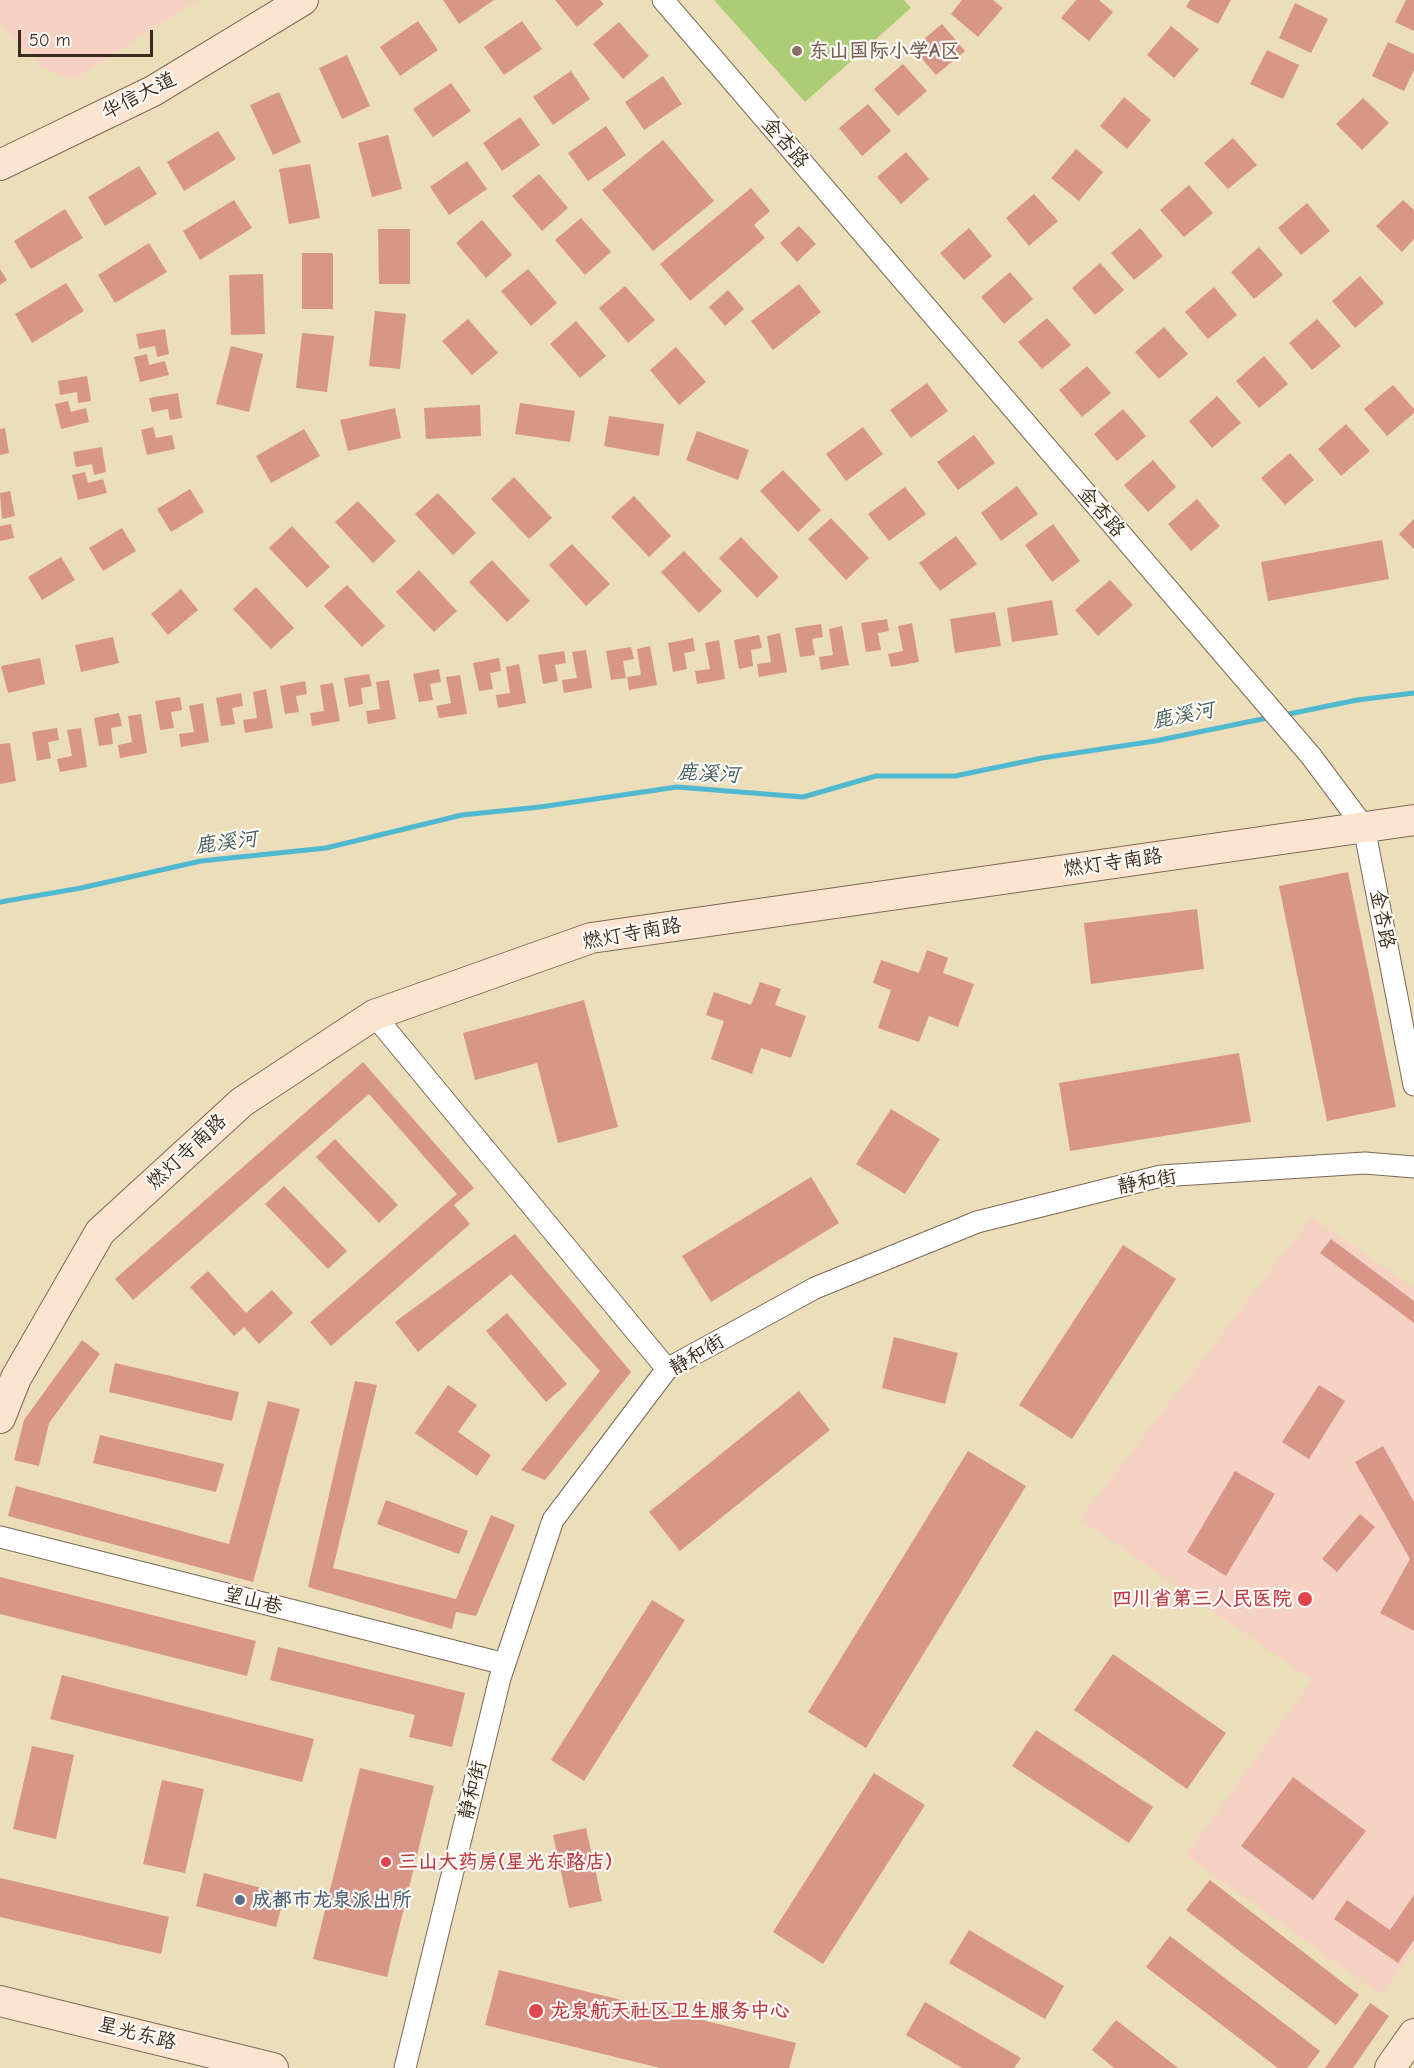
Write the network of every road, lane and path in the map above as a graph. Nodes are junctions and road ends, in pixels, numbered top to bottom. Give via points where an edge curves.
1 (303, 0) edge
2 (663, 0) edge
3 (0, 165) edge
4 (1414, 820) edge
5 (1364, 827) junction
6 (374, 1015) junction
7 (1414, 1085) edge
8 (1414, 1167) edge
9 (8, 1369) edge
10 (667, 1370) junction
11 (0, 1418) edge
12 (0, 1537) edge
13 (505, 1664) junction
14 (0, 2001) edge
15 (0, 2019) edge
16 (1414, 2034) edge
17 (198, 2068) edge
18 (273, 2068) edge
19 (405, 2068) edge
20 (1390, 2068) edge

1 - 3 street, 华信大道 via 153,92
2 - 5 street, 金杏路 via 1311,756
4 - 5 street, 燃灯寺南路
5 - 6 street, 燃灯寺南路 via 591,938
5 - 7 street, 金杏路
6 - 9 street, 燃灯寺南路 via 242,1102 100,1232
6 - 10 street
8 - 10 street, 静和街 via 1365,1163 1161,1176 977,1222 815,1288
9 - 11 street, 燃灯寺南路
10 - 13 street, 静和街 via 553,1521
12 - 13 street, 望山巷
13 - 19 street, 静和街
14 - 18 street, 星光东路
15 - 17 street, 星光东路
16 - 20 street

